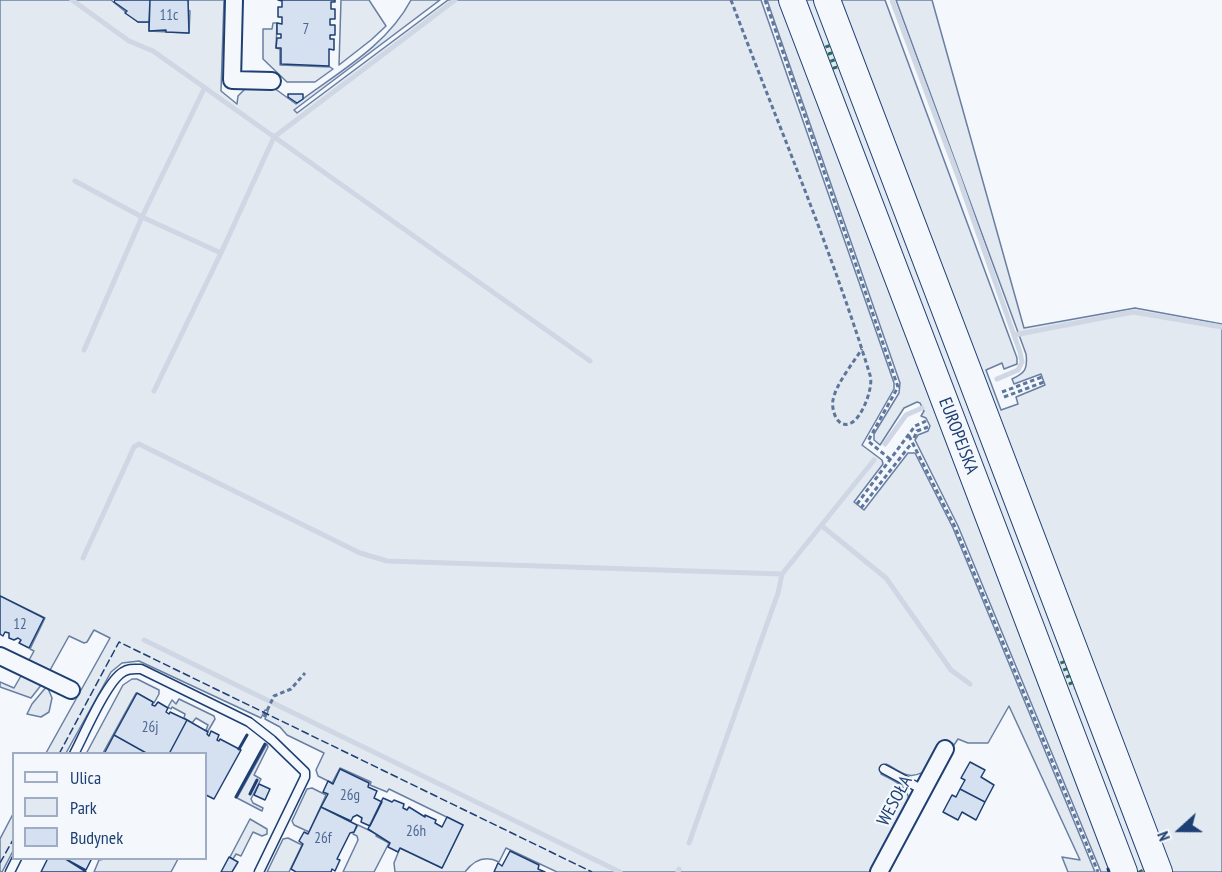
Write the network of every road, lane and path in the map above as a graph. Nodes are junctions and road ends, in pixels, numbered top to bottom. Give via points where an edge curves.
1 (234, 0) edge
2 (731, 0) edge
3 (765, 0) edge
4 (792, 0) edge
5 (827, 0) edge
6 (272, 81) dead end
7 (862, 349) junction
8 (1042, 377) dead end
9 (1044, 382) dead end
10 (1002, 392) dead end
11 (1004, 397) dead end
12 (926, 421) dead end
13 (928, 426) dead end
14 (909, 436) junction
15 (914, 438) dead end
16 (911, 444) dead end
17 (891, 460) junction
18 (857, 504) dead end
19 (861, 508) dead end
20 (0, 656) edge
21 (305, 674) dead end
22 (71, 690) dead end
23 (268, 709) dead end
24 (945, 749) dead end
25 (75, 752) edge
26 (884, 769) dead end
27 (923, 790) junction
28 (259, 872) edge
29 (879, 872) edge
30 (1098, 872) edge
31 (1124, 872) edge
32 (1158, 872) edge

1 - 6 street via 231,80
2 - 7 path
3 - 17 path via 898,387 868,441
4 - 31 main road, EUROPEJSKA
5 - 32 main road, EUROPEJSKA
7 - 7 path via 833,398 835,417 846,425 858,416 872,382
8 - 10 path
9 - 11 path
12 - 14 path via 915,426
13 - 15 path via 917,431
14 - 17 path
14 - 30 path via 955,527
16 - 19 path
17 - 18 path
20 - 22 street
21 - 23 path via 291,688 274,696
24 - 27 street, WESOŁA
25 - 28 lane via 111,684 123,671 132,669 141,669 249,722 305,772
26 - 27 lane
27 - 29 street, WESOŁA

